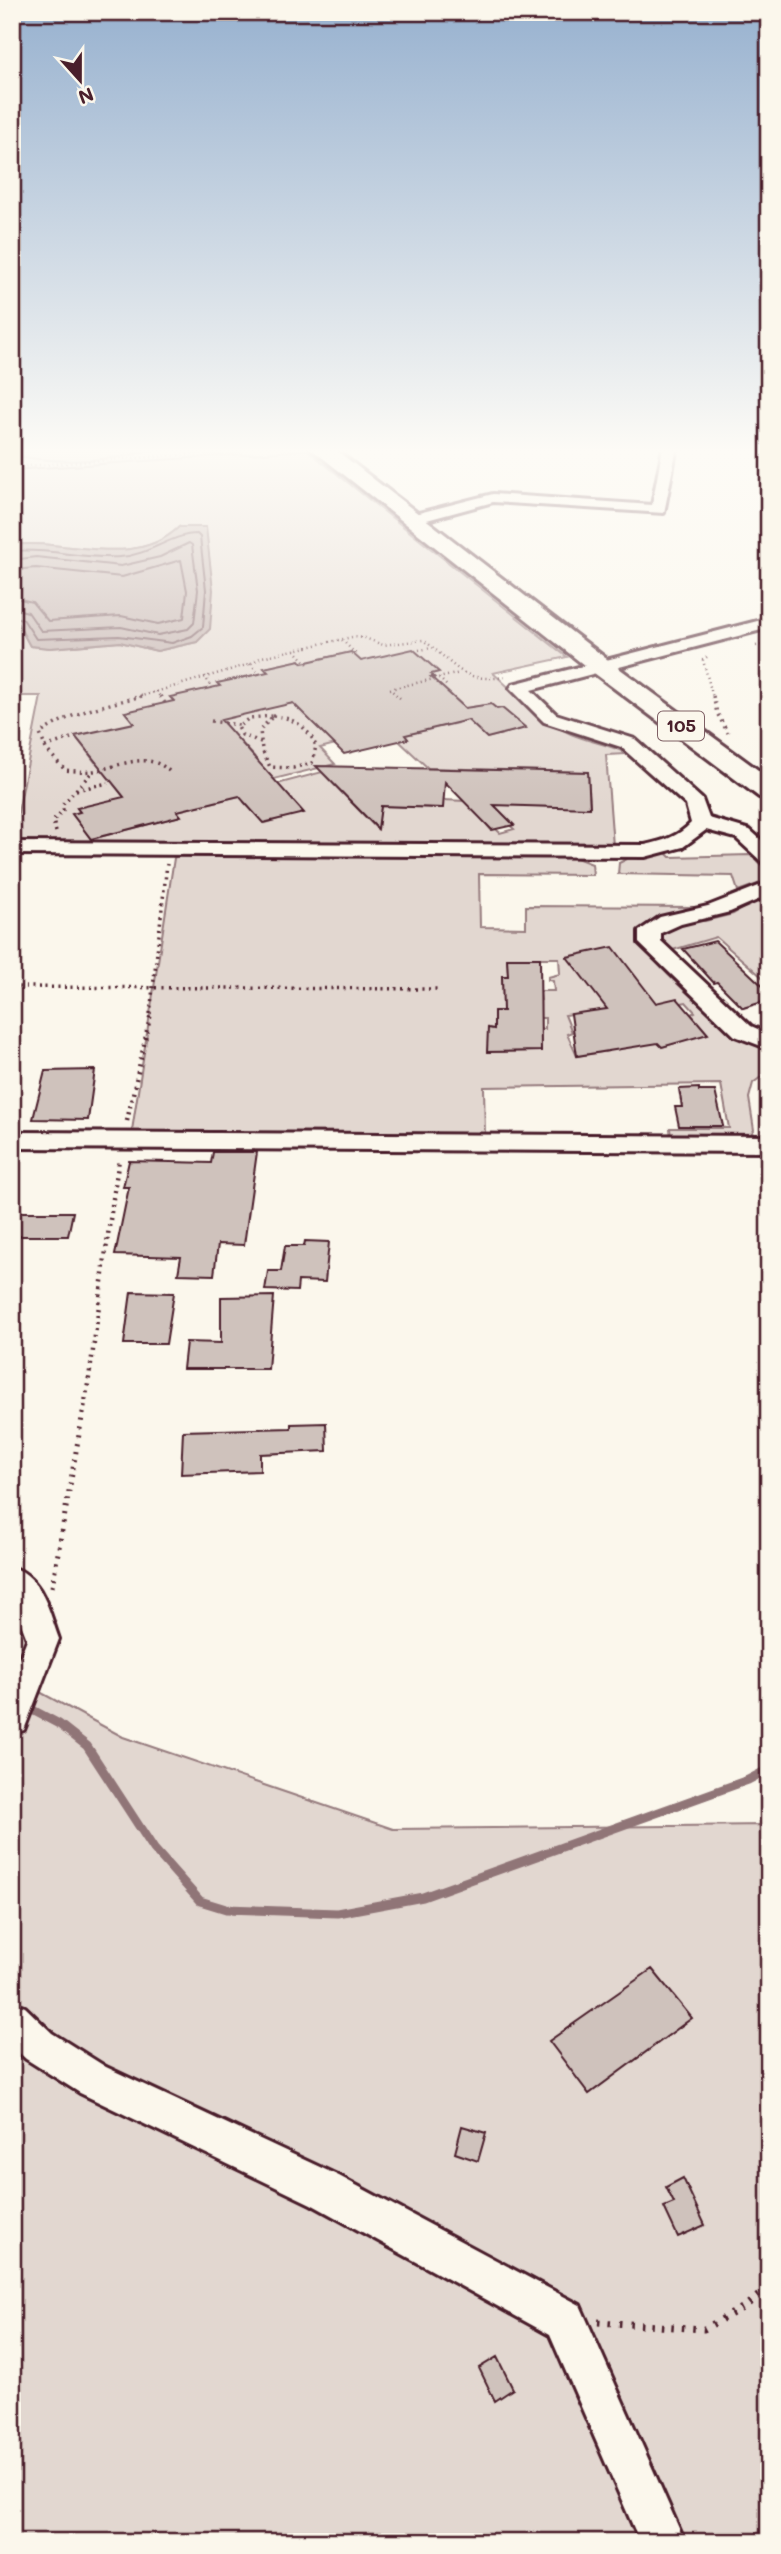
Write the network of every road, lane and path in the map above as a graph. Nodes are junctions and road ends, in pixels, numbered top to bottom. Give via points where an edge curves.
1 (472, 566) edge
2 (769, 623) edge
3 (341, 639) junction
4 (769, 644) edge
5 (433, 648) junction
6 (744, 648) dead end
7 (294, 650) junction
8 (419, 650) dead end
9 (356, 654) dead end
10 (711, 654) dead end
11 (250, 664) junction
12 (308, 664) dead end
13 (603, 668) junction
14 (461, 673) junction
15 (205, 675) junction
16 (260, 675) dead end
17 (505, 677) dead end
18 (439, 678) junction
19 (449, 687) dead end
20 (156, 691) junction
21 (213, 691) dead end
22 (400, 698) dead end
23 (167, 706) dead end
24 (273, 716) junction
25 (211, 721) dead end
26 (240, 725) junction
27 (71, 738) dead end
28 (261, 743) junction
29 (45, 747) junction
30 (727, 761) junction
31 (169, 771) dead end
32 (92, 772) junction
33 (108, 783) dead end
34 (769, 790) edge
35 (75, 791) junction
36 (700, 822) junction
37 (12, 848) edge
38 (79, 849) junction
39 (169, 849) junction
40 (769, 858) edge
41 (769, 888) edge
42 (12, 987) edge
43 (153, 988) junction
44 (439, 989) dead end
45 (769, 1042) edge
46 (12, 1140) edge
47 (123, 1141) junction
48 (769, 1144) edge
49 (12, 1579) edge
50 (43, 1639) junction
51 (12, 1720) edge
52 (12, 2020) edge
53 (769, 2287) edge
54 (565, 2320) junction
55 (663, 2542) edge

1 - 13 highway, 105
2 - 13 street
3 - 5 path via 361,637 383,645 423,640
3 - 7 path
3 - 9 path
4 - 6 path
5 - 8 path
5 - 14 path
7 - 11 path
7 - 12 path
10 - 30 path via 703,660 717,713 733,741
11 - 15 path
11 - 16 path
13 - 30 highway, 105
13 - 36 street via 519,688 551,718 628,743 695,803
14 - 17 path via 474,680
14 - 18 path
15 - 20 path
15 - 21 path
18 - 19 path
18 - 22 path via 390,689
20 - 23 path
20 - 29 path via 94,707 51,726 40,734
24 - 26 path via 252,717
24 - 28 path via 260,730
24 - 28 path via 288,716 306,730 316,742 316,758 312,764 278,769 270,766
25 - 26 path
26 - 28 path via 242,735
27 - 29 path
29 - 32 path via 65,770
30 - 34 highway, 105
31 - 32 path via 151,760
32 - 35 path
33 - 35 path
35 - 38 path via 52,821 56,832
36 - 39 street via 692,836 645,851
36 - 40 street via 743,834
37 - 38 street
38 - 39 street
39 - 43 path
41 - 45 street via 725,908 660,923 650,931 650,943 743,1031
42 - 43 path
43 - 44 path
43 - 47 path via 149,1028
46 - 47 street
47 - 48 street
47 - 50 path via 104,1248 95,1344
49 - 50 street via 28,1596
50 - 51 street
52 - 54 street via 38,2046 93,2080 325,2190
53 - 54 path via 704,2329
54 - 55 street

